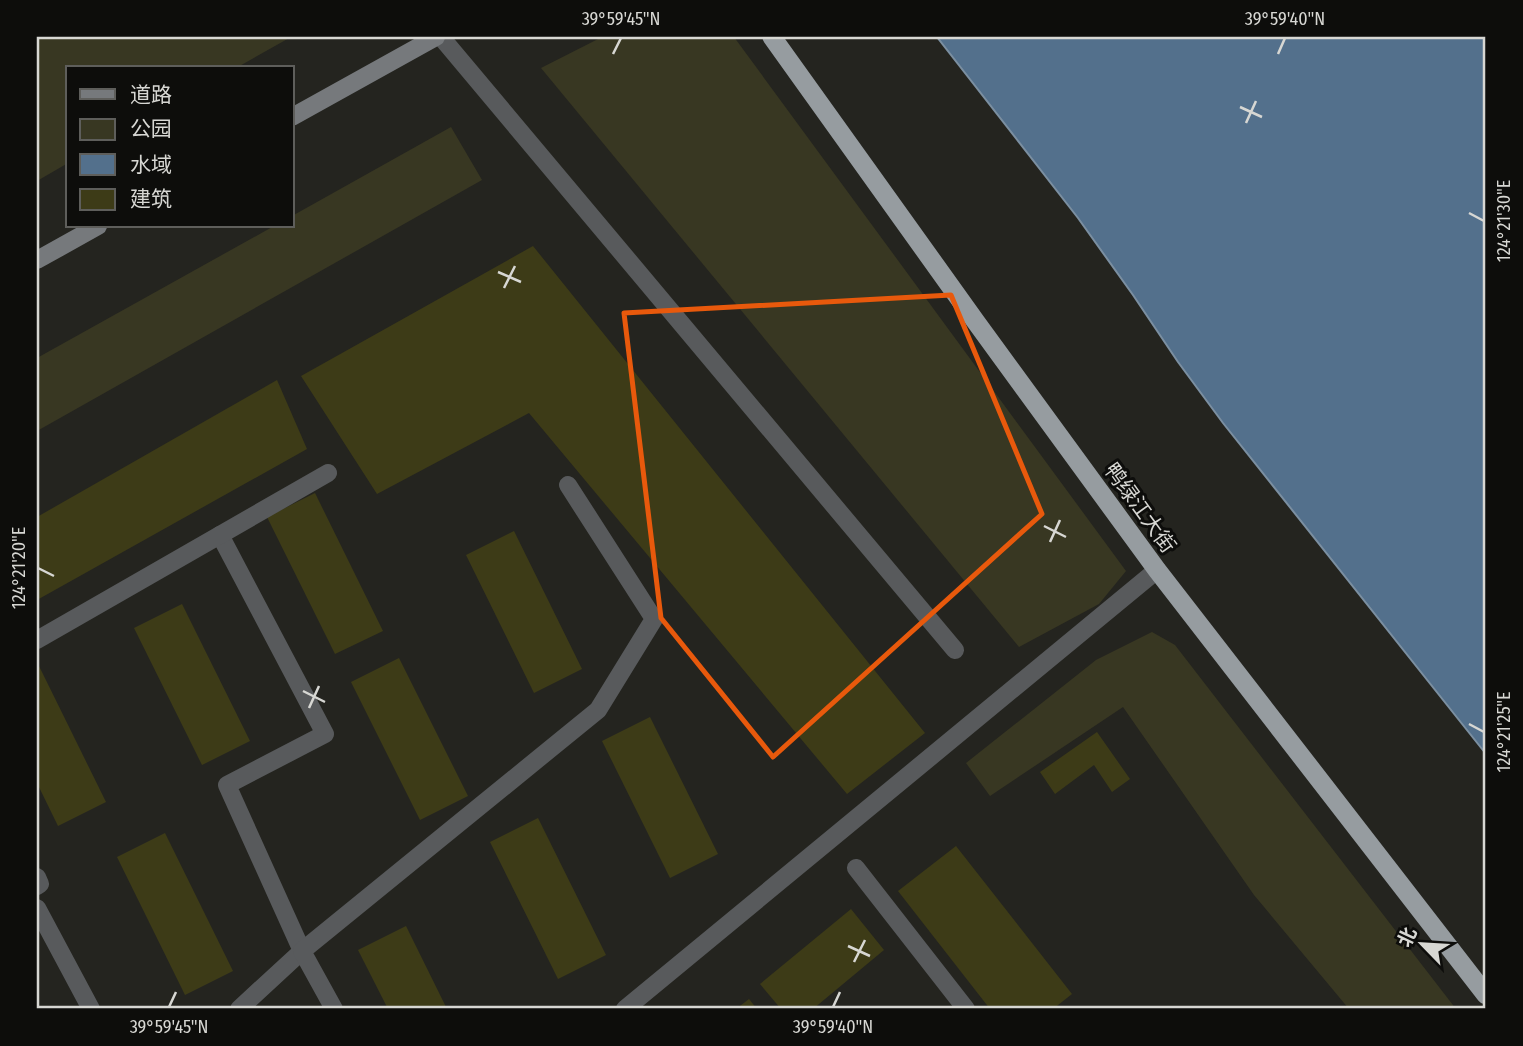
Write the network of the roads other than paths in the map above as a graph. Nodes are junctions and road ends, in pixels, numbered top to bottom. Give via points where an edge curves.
1 (439, 37) edge
2 (772, 37) edge
3 (294, 116) edge
4 (94, 228) edge
5 (37, 260) edge
6 (328, 473) dead end
7 (568, 485) dead end
8 (220, 535) junction
9 (1157, 570) junction
10 (37, 640) edge
11 (955, 650) dead end
12 (856, 868) dead end
13 (37, 877) edge
14 (37, 886) edge
15 (37, 908) edge
16 (302, 951) junction
17 (1486, 995) edge
18 (91, 1009) edge
19 (239, 1009) edge
20 (334, 1009) edge
21 (625, 1009) edge
22 (966, 1009) edge

1 - 3 main road
1 - 11 street
2 - 9 highway, 鸭绿江大街
4 - 5 main road
6 - 8 street
7 - 16 street via 654,619 598,710
8 - 10 street
8 - 16 street via 325,734 227,785
9 - 17 highway, 鸭绿江大街
9 - 21 street
12 - 22 street
13 - 14 street
15 - 18 street
16 - 19 street
16 - 20 street

